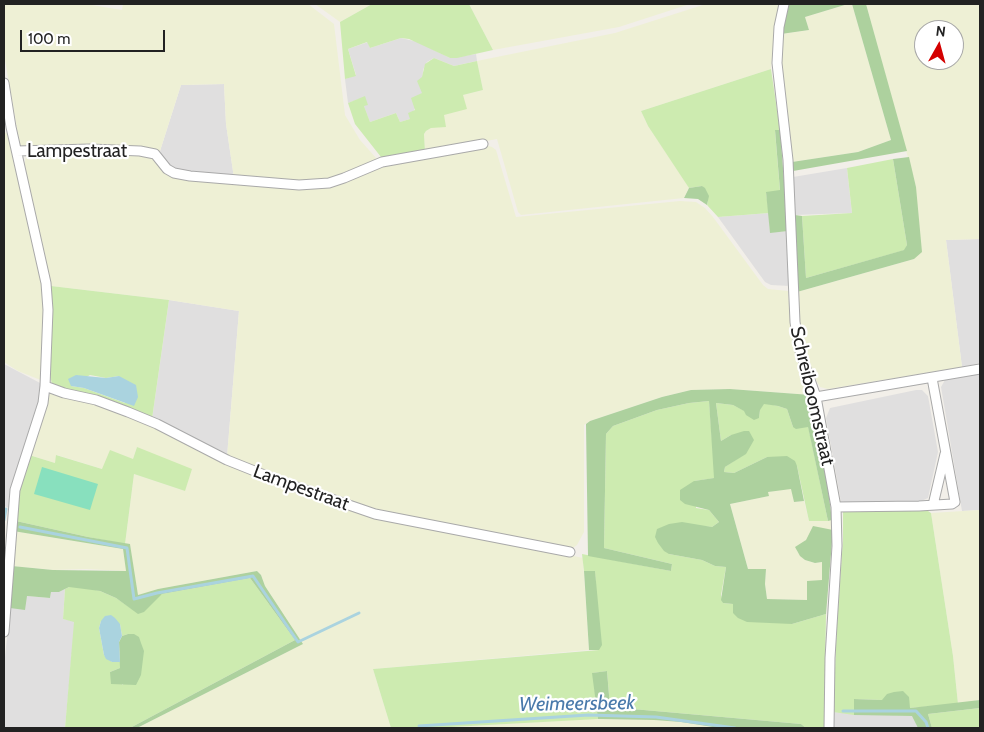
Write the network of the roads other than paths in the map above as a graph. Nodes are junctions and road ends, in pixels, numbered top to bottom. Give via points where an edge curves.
1 (784, 4) edge
2 (4, 83) edge
3 (7, 128) edge
4 (483, 144) dead end
5 (17, 151) junction
6 (980, 369) edge
7 (932, 378) junction
8 (46, 386) junction
9 (816, 397) junction
10 (946, 452) junction
11 (933, 505) junction
12 (836, 507) junction
13 (570, 552) dead end
14 (4, 632) edge
15 (829, 728) edge

1 - 9 street, Schreiboomstraat via 779,27 778,63 788,160 795,322 798,348
2 - 3 street, Lampestraat
3 - 5 street, Lampestraat
4 - 5 street, Lampestraat via 382,162 329,183 299,185 174,173 155,154 140,151
5 - 8 street, Lampestraat via 46,283
6 - 7 street
7 - 9 street
7 - 10 street
8 - 13 street, Lampestraat via 128,412 227,460 375,514
8 - 14 street, Lampestraat via 15,490
9 - 12 street, Schreiboomstraat
10 - 11 street
10 - 11 street via 955,502
11 - 12 street
12 - 15 street, Schreiboomstraat

